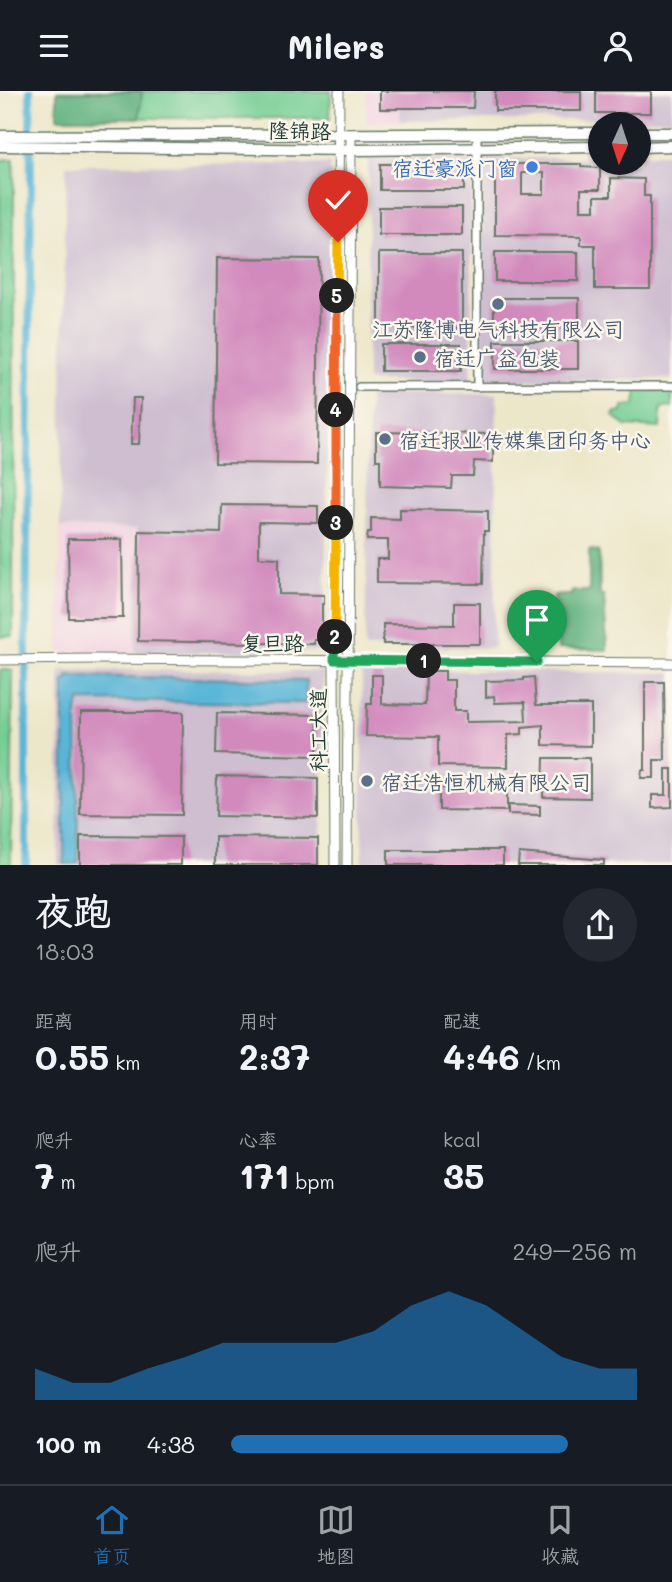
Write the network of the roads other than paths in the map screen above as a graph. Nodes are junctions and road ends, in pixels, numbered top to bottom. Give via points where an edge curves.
1 (339, 91) edge
2 (588, 133) edge
3 (651, 133) edge
4 (672, 133) edge
5 (477, 134) junction
6 (338, 135) junction
7 (351, 135) junction
8 (0, 136) edge
9 (73, 141) junction
10 (0, 146) edge
11 (672, 146) edge
12 (588, 147) edge
13 (651, 147) edge
14 (477, 149) junction
15 (338, 150) junction
16 (351, 150) junction
17 (672, 386) edge
18 (359, 387) dead end
19 (477, 387) junction
20 (0, 660) edge
21 (334, 660) junction
22 (348, 660) junction
23 (672, 663) edge
24 (335, 865) edge
25 (347, 865) edge

1 - 6 street, 科工大道
2 - 5 main road, 隆锦路
3 - 4 main road
5 - 7 main road, 隆锦路
5 - 14 street
6 - 7 main road, 隆锦路
6 - 9 main road, 隆锦路
6 - 15 street, 科工大道
7 - 16 street, 科工大道
8 - 9 main road, 隆锦路
9 - 10 main road, 隆锦路
9 - 15 main road, 隆锦路
11 - 13 main road
12 - 14 main road, 隆锦路
14 - 16 main road, 隆锦路
14 - 19 street
15 - 16 main road, 隆锦路
15 - 21 street, 科工大道
16 - 22 street, 科工大道
17 - 19 street
18 - 19 street
20 - 21 street, 复旦路
21 - 22 street, 复旦路
21 - 24 street, 科工大道
22 - 23 street, 复旦路
22 - 25 street, 科工大道

